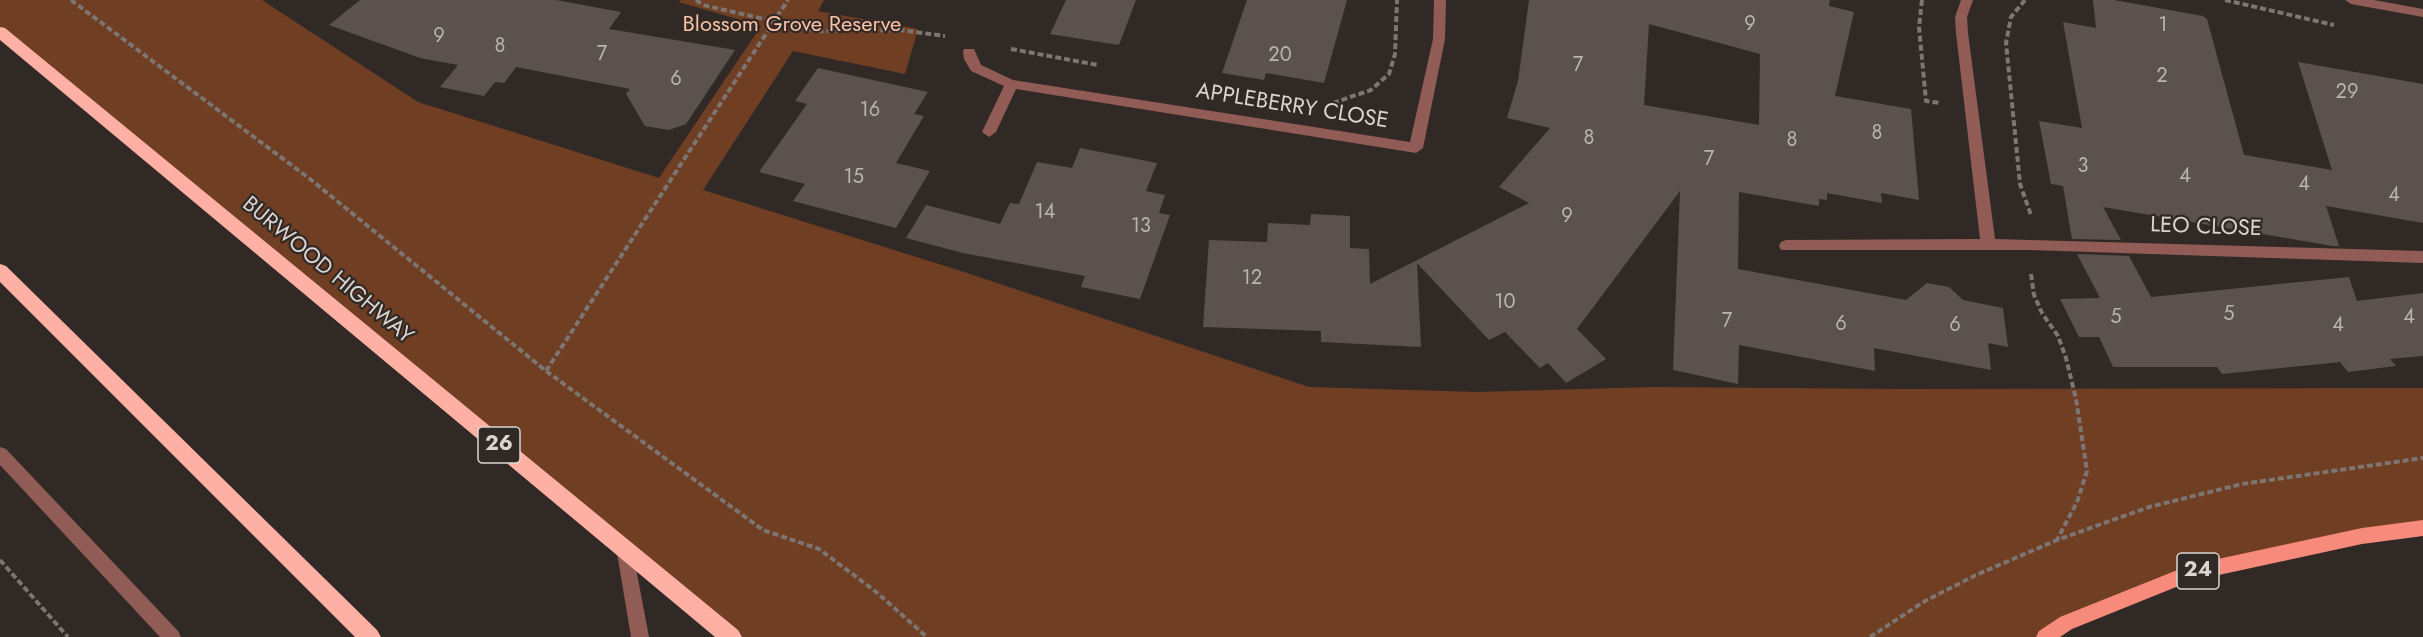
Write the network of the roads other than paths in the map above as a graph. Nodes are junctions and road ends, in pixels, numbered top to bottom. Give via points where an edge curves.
1 (1440, 0) edge
2 (1967, 0) edge
3 (2351, 0) edge
4 (2423, 13) edge
5 (0, 32) edge
6 (969, 52) dead end
7 (1012, 84) junction
8 (989, 132) dead end
9 (1988, 244) junction
10 (1786, 246) dead end
11 (2423, 257) edge
12 (0, 271) edge
13 (0, 454) edge
14 (2423, 528) edge
15 (624, 547) junction
16 (172, 637) edge
17 (370, 637) edge
18 (640, 637) edge
19 (731, 637) edge
20 (2045, 637) edge

1 - 7 street, APPLEBERRY CLOSE via 1438,48 1416,148
2 - 9 street via 1961,17 1962,33
3 - 4 street
5 - 15 highway, BURWOOD HIGHWAY / 26
6 - 7 street, APPLEBERRY CLOSE via 976,68
7 - 8 street
9 - 10 street, LEO CLOSE
9 - 11 street, LEO CLOSE
12 - 17 highway
13 - 16 street
14 - 20 main road, 24 via 2361,536 2190,573 2066,623
15 - 18 street
15 - 19 highway, BURWOOD HIGHWAY / 26

